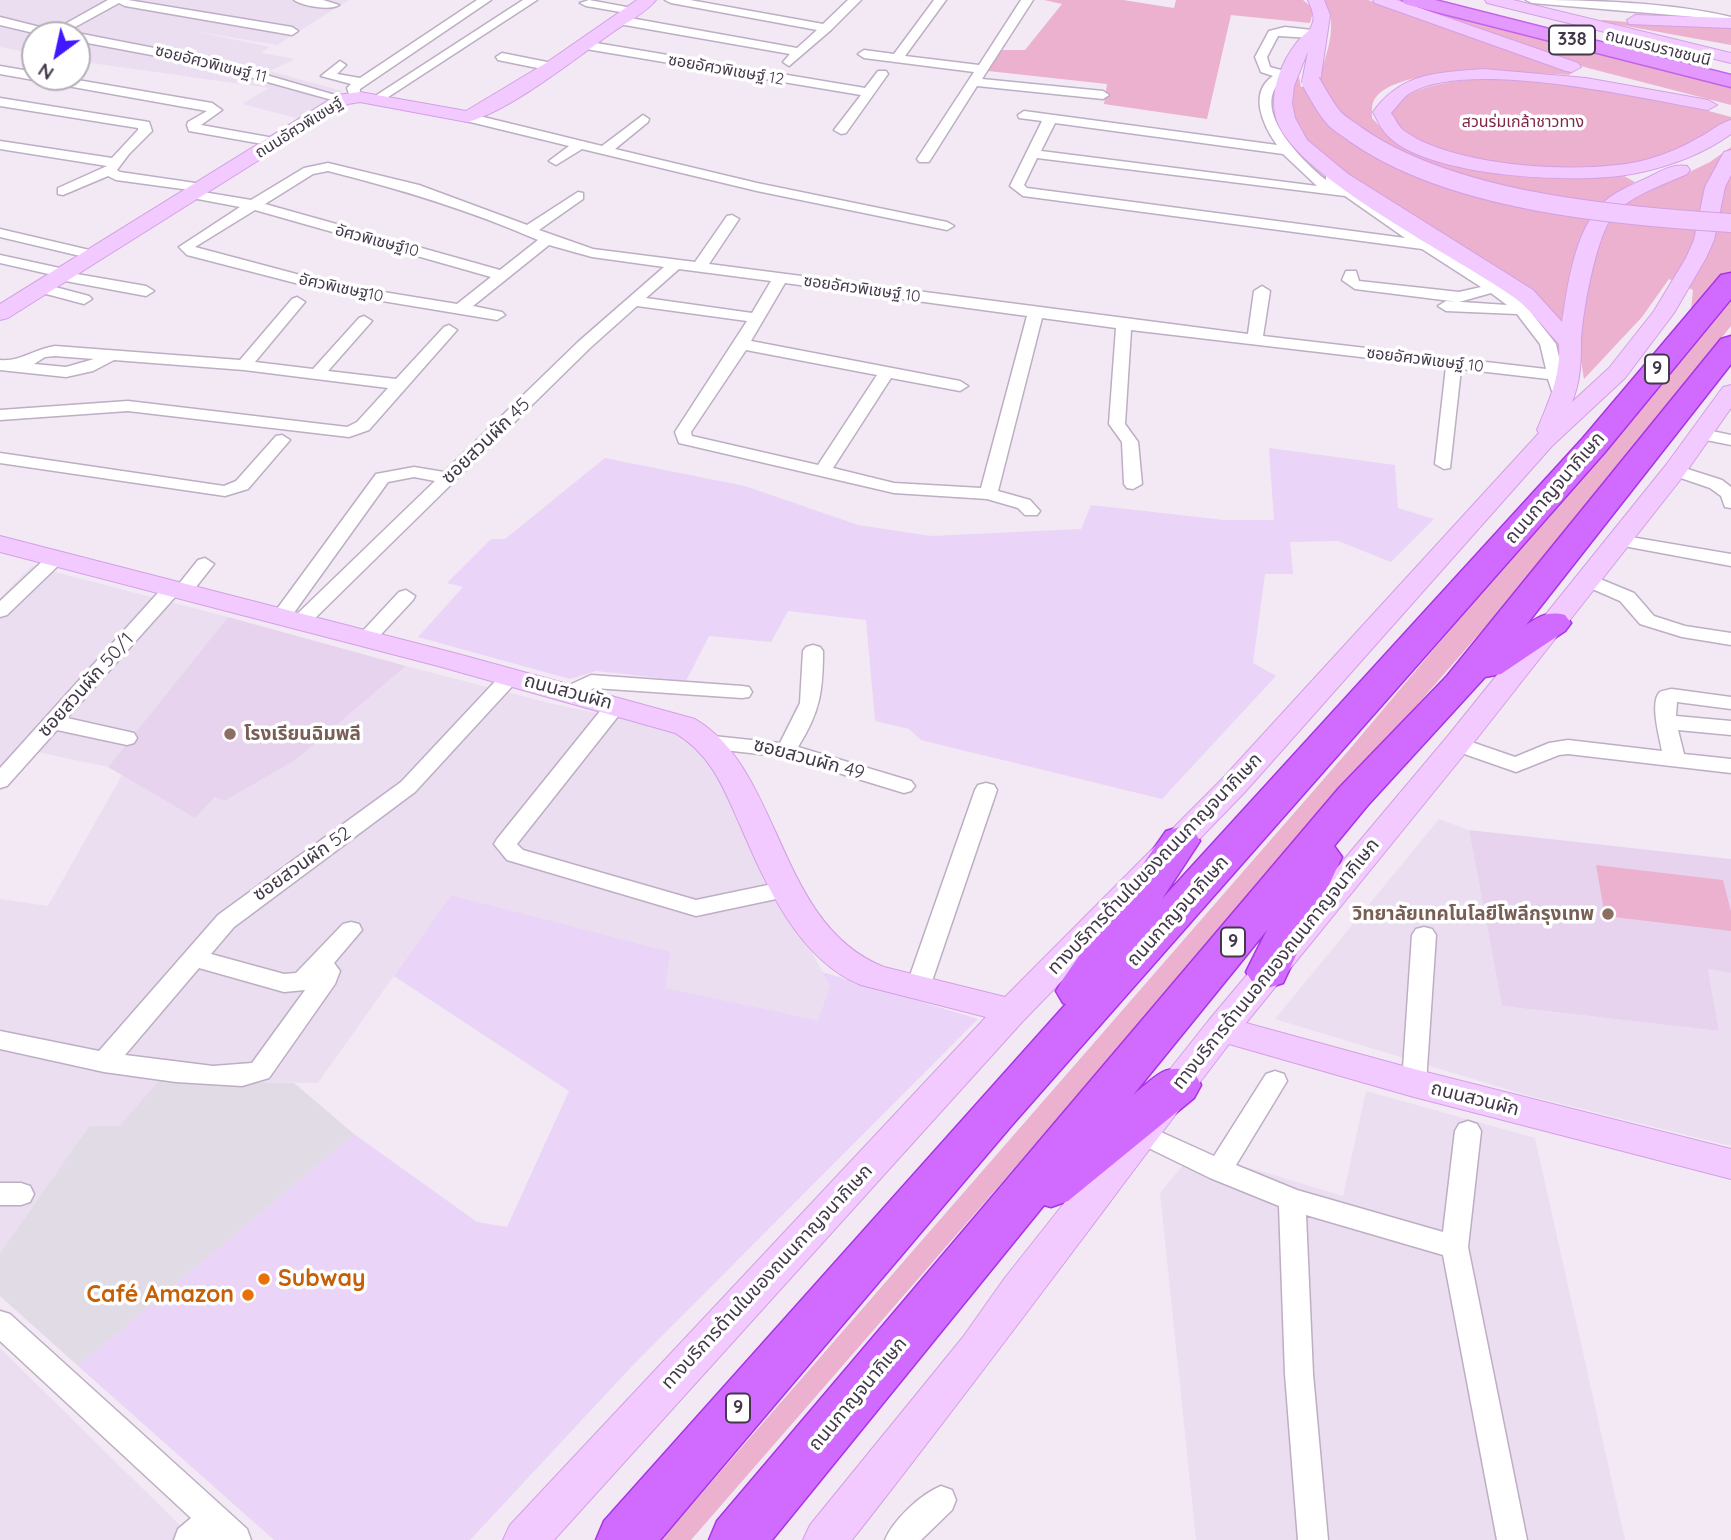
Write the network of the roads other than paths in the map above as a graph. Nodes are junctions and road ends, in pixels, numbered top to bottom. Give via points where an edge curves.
1 (184, 0) edge
2 (300, 0) edge
3 (485, 0) edge
4 (531, 0) edge
5 (671, 0) edge
6 (834, 0) edge
7 (940, 0) edge
8 (1027, 0) edge
9 (1316, 0) edge
10 (1381, 0) edge
11 (1412, 0) edge
12 (1431, 0) edge
13 (1452, 0) edge
14 (1462, 0) edge
15 (121, 1) edge
16 (1699, 1) edge
17 (853, 2) edge
18 (1513, 2) edge
19 (586, 3) dead end
20 (333, 5) dead end
21 (166, 9) junction
22 (633, 11) edge
23 (1696, 14) junction
24 (1633, 16) edge
25 (1675, 18) junction
26 (0, 21) edge
27 (84, 21) edge
28 (1731, 22) edge
29 (21, 27) edge
30 (827, 28) junction
31 (292, 31) dead end
32 (1316, 31) junction
33 (91, 40) edge
34 (584, 45) junction
35 (1731, 49) edge
36 (799, 52) junction
37 (864, 54) dead end
38 (502, 57) dead end
39 (897, 58) junction
40 (1731, 58) edge
41 (340, 65) dead end
42 (552, 67) junction
43 (1731, 68) edge
44 (980, 69) junction
45 (0, 71) edge
46 (1284, 72) junction
47 (21, 74) edge
48 (882, 74) dead end
49 (1731, 75) edge
50 (773, 79) junction
51 (1731, 81) edge
52 (973, 82) junction
53 (91, 86) edge
54 (352, 90) junction
55 (868, 92) junction
56 (1102, 95) dead end
57 (375, 100) junction
58 (0, 102) edge
59 (1708, 105) junction
60 (1731, 112) edge
61 (1024, 115) dead end
62 (467, 117) junction
63 (643, 119) dead end
64 (1050, 119) junction
65 (1731, 126) edge
66 (841, 130) dead end
67 (274, 142) junction
68 (0, 145) edge
69 (579, 145) junction
70 (1287, 150) junction
71 (1034, 154) junction
72 (1731, 155) edge
73 (605, 156) junction
74 (1314, 158) junction
75 (923, 159) dead end
76 (556, 161) dead end
77 (112, 167) junction
78 (1731, 184) edge
79 (63, 191) dead end
80 (197, 191) junction
81 (1340, 193) junction
82 (578, 196) dead end
83 (253, 205) junction
84 (1363, 205) junction
85 (1709, 215) junction
86 (732, 219) dead end
87 (1731, 223) edge
88 (947, 226) dead end
89 (528, 230) junction
90 (0, 233) edge
91 (548, 239) junction
92 (1426, 246) junction
93 (188, 250) joint
94 (93, 255) junction
95 (0, 259) edge
96 (676, 265) junction
97 (699, 268) junction
98 (1351, 274) dead end
99 (62, 275) junction
100 (502, 275) junction
101 (780, 278) junction
102 (1726, 287) edge
103 (40, 288) junction
104 (1494, 288) junction
105 (146, 291) dead end
106 (1262, 291) dead end
107 (84, 299) dead end
108 (634, 301) junction
109 (297, 302) dead end
110 (1443, 306) dead end
111 (460, 309) junction
112 (1521, 309) junction
113 (1036, 312) junction
114 (0, 313) edge
115 (497, 315) dead end
116 (757, 318) junction
117 (364, 321) dead end
118 (1124, 324) junction
119 (449, 330) dead end
120 (1255, 339) junction
121 (1570, 343) junction
122 (742, 344) junction
123 (1731, 345) edge
124 (1454, 363) junction
125 (0, 365) edge
126 (244, 365) junction
127 (886, 373) junction
128 (1617, 373) junction
129 (317, 374) junction
130 (1554, 375) junction
131 (401, 384) junction
132 (960, 386) dead end
133 (1731, 392) edge
134 (1561, 401) junction
135 (0, 415) edge
136 (1731, 416) edge
137 (282, 440) dead end
138 (1544, 440) junction
139 (1731, 440) edge
140 (1594, 445) junction
141 (1691, 451) junction
142 (0, 458) edge
143 (1444, 464) dead end
144 (823, 470) junction
145 (449, 478) junction
146 (1133, 484) dead end
147 (988, 494) junction
148 (1731, 503) edge
149 (1031, 510) dead end
150 (1619, 540) junction
151 (0, 544) edge
152 (55, 559) junction
153 (1731, 560) edge
154 (205, 564) dead end
155 (1588, 580) junction
156 (177, 590) junction
157 (407, 596) dead end
158 (0, 611) edge
159 (290, 619) junction
160 (1553, 623) junction
161 (366, 639) junction
162 (1731, 639) edge
163 (813, 651) dead end
164 (510, 677) junction
165 (1460, 684) junction
166 (742, 692) dead end
167 (570, 693) junction
168 (1731, 703) edge
169 (616, 705) junction
170 (53, 722) junction
171 (1666, 722) junction
172 (1731, 728) edge
173 (127, 738) dead end
174 (713, 743) junction
175 (1457, 744) junction
176 (786, 750) junction
177 (1675, 761) junction
178 (1731, 766) edge
179 (0, 781) edge
180 (904, 786) dead end
181 (986, 790) dead end
182 (1345, 807) junction
183 (1180, 841) junction
184 (788, 889) junction
185 (351, 930) dead end
186 (1424, 935) dead end
187 (193, 957) junction
188 (320, 963) junction
189 (1268, 972) junction
190 (918, 987) junction
191 (1011, 1012) junction
192 (1221, 1029) junction
193 (0, 1040) edge
194 (104, 1062) junction
195 (1275, 1080) dead end
196 (1414, 1083) junction
197 (1178, 1085) junction
198 (996, 1112) junction
199 (1468, 1131) dead end
200 (1142, 1133) junction
201 (1731, 1164) edge
202 (1219, 1170) junction
203 (1292, 1200) junction
204 (988, 1237) junction
205 (1455, 1247) junction
206 (0, 1324) edge
207 (814, 1446) junction
208 (941, 1500) dead end
209 (213, 1517) junction
210 (189, 1540) edge
211 (236, 1540) edge
212 (525, 1540) edge
213 (624, 1540) edge
214 (737, 1540) edge
215 (767, 1540) edge
216 (825, 1540) edge
217 (900, 1540) edge
218 (1313, 1540) edge
219 (1512, 1540) edge

1 - 21 street
2 - 20 street
3 - 54 street via 376,72 364,72
4 - 57 street
5 - 30 street
6 - 17 street
7 - 39 street
8 - 44 street
9 - 32 main road via 1322,15
10 - 59 main road, 338 via 1546,59
11 - 51 main road, ถนนบรมราชชนนี / 338
12 - 49 main road, 338
13 - 43 main road, 338
14 - 43 main road, ถนนบรมราชชนนี / 338
15 - 21 street
15 - 27 street
16 - 23 street
17 - 30 street
18 - 24 main road, 338
18 - 24 street
19 - 22 street
21 - 31 street
22 - 34 main road
22 - 36 street
23 - 25 street
23 - 28 street
24 - 25 main road
24 - 35 main road
24 - 40 main road, 338
25 - 28 main road
26 - 29 street
30 - 36 street
32 - 46 main road
32 - 46 street via 1273,34 1261,57 1265,69
32 - 87 main road, bridge via 1311,82 1326,111 1398,158 1448,177 1567,207 1643,218
33 - 54 street, ซอยอัศวพิเชษฐ์ 11
34 - 42 main road
34 - 50 street, ซอยอัศวพิเชษฐ์ 12
36 - 50 street
37 - 39 street
38 - 42 street
39 - 44 street
41 - 54 street via 327,76
42 - 62 main road
44 - 52 street
45 - 47 street
46 - 70 street via 1271,84 1266,97 1276,135
46 - 74 main road via 1282,110 1292,133
48 - 55 street
50 - 55 street, ซอยอัศวพิเชษฐ์ 12
52 - 56 street
52 - 75 street
53 - 67 street via 207,106 216,110 194,128
54 - 57 main road, ถนนอัศวพิเชษฐ์
54 - 67 main road, ถนนอัศวพิเชษฐ์
55 - 66 street
57 - 62 main road, ถนนอัศวพิเชษฐ์
58 - 77 street via 144,125 145,131
59 - 60 main road, 338
59 - 65 main road via 1585,82 1479,75 1418,84 1385,104 1382,112 1399,137 1441,155 1496,167 1570,174 1624,170 1663,161 1698,147
61 - 64 street
62 - 69 street
63 - 73 street
64 - 70 street
64 - 71 street
67 - 80 main road, ถนนอัศวพิเชษฐ์
68 - 77 street
69 - 73 street
69 - 76 street
70 - 81 street via 1312,177
71 - 81 street
71 - 92 street via 1017,186 1023,192
72 - 85 main road, ทางบริการด้านในของถนนกาญจนาภิเษก via 1715,187
72 - 121 main road via 1709,158 1661,178 1619,201 1600,219 1588,252
73 - 88 street
74 - 84 street
74 - 121 main road via 1525,295
77 - 79 street
77 - 80 street via 116,176
78 - 85 main road via 1723,202
80 - 83 street
80 - 94 main road, ถนนอัศวพิเชษฐ์
81 - 84 street
82 - 89 street
83 - 89 street, ซอยอัศวพิเชษฐ์ 10 via 309,171 328,167 414,188
83 - 93 street, ซอยอัศวพิเชษฐ์ 10 via 187,245
83 - 100 street, อัศวพิเชษฐ์10
84 - 92 street
85 - 128 main road, ทางบริการด้านในของถนนกาญจนาภิเษก via 1696,258 1663,313
86 - 97 street
89 - 91 street, ซอยอัศวพิเชษฐ์ 10
90 - 94 street
91 - 96 street, ซอยอัศวพิเชษฐ์ 10 via 592,253
91 - 100 street
92 - 104 street
93 - 111 street, อัศวพิเชษฐ10 via 334,288
94 - 99 main road, ถนนอัศวพิเชษฐ์
95 - 99 street
96 - 97 street, ซอยอัศวพิเชษฐ์ 10
96 - 108 street, ซอยสวนผัก 45
97 - 101 street, ซอยอัศวพิเชษฐ์ 10
98 - 104 street via 1349,281 1356,285 1440,296
99 - 103 main road, ถนนอัศวพิเชษฐ์
99 - 105 street
100 - 111 street
101 - 113 street, ซอยอัศวพิเชษฐ์ 10
101 - 116 street
102 - 140 highway, ถนนกาญจนาภิเษก / 9
103 - 107 street
103 - 114 main road, ถนนอัศวพิเชษฐ์
104 - 112 street
106 - 120 street
108 - 116 street
108 - 145 street, ซอยสวนผัก 45
109 - 126 street
110 - 112 street
111 - 115 street, อัศวพิเชษฐ10
112 - 130 street via 1548,345
113 - 118 street, ซอยอัศวพิเชษฐ์ 10
113 - 147 street
116 - 122 street
117 - 129 street
118 - 120 street, ซอยอัศวพิเชษฐ์ 10
118 - 146 street via 1117,424 1130,442
119 - 131 street
120 - 124 street, ซอยอัศวพิเชษฐ์ 10
121 - 134 main road via 1571,373
122 - 127 street
122 - 144 street via 683,432 685,439
123 - 165 highway, ถนนกาญจนาภิเษก / 9
124 - 130 street, ซอยอัศวพิเชษฐ์ 10
124 - 143 street
125 - 126 street via 81,371 111,355
126 - 129 street
127 - 132 street
127 - 144 street
128 - 138 main road, ทางบริการด้านในของถนนกาญจนาภิเษก
128 - 140 highway
129 - 131 street
130 - 134 street
131 - 135 street via 363,426 349,432 128,406
133 - 141 main road, ทางบริการด้านนอกของถนนกาญจนาภิเษก
134 - 138 main road
136 - 141 main road
137 - 142 street via 242,485 225,491
138 - 183 main road, ทางบริการด้านในของถนนกาญจนาภิเษก via 1471,526
139 - 141 street
140 - 198 highway, ถนนกาญจนาภิเษก / 9
141 - 148 street via 1729,494
141 - 150 main road, ทางบริการด้านนอกของถนนกาญจนาภิเษก
144 - 147 street via 894,488
145 - 159 street, ซอยสวนผัก 45
145 - 159 street via 405,472 382,478
147 - 149 street
150 - 153 street
150 - 155 main road, ทางบริการด้านนอกของถนนกาญจนาภิเษก
151 - 152 main road, ถนนสวนผัก
152 - 156 main road, ถนนสวนผัก
152 - 158 street
154 - 156 street, ซอยสวนผัก 50/1
155 - 160 main road, ทางบริการด้านนอกของถนนกาญจนาภิเษก
155 - 162 street via 1627,597 1647,620
156 - 159 main road, ถนนสวนผัก
156 - 170 street, ซอยสวนผัก 50/1
157 - 161 street
159 - 161 main road, ถนนสวนผัก
160 - 165 highway
160 - 175 main road, ทางบริการด้านนอกของถนนกาญจนาภิเษก
161 - 164 main road, ถนนสวนผัก
163 - 176 street via 813,699
164 - 167 main road, ถนนสวนผัก
164 - 187 street, ซอยสวนผัก 52 via 408,787 239,909
165 - 182 highway, ถนนกาญจนาภิเษก / 9
166 - 167 street via 591,681
167 - 169 main road, ถนนสวนผัก
168 - 171 street via 1669,695 1665,699
169 - 174 main road, ถนนสวนผัก via 685,726
169 - 184 street via 506,847 520,856 696,908
170 - 173 street
170 - 179 street, ซอยสวนผัก 50/1
171 - 172 street
171 - 177 street
174 - 176 street, ซอยสวนผัก 49 via 749,742
174 - 184 main road, ถนนสวนผัก
175 - 177 street via 1516,765 1561,747
175 - 189 main road, ทางบริการด้านนอกของถนนกาญจนาภิเษก
176 - 180 street, ซอยสวนผัก 49
177 - 178 street
181 - 190 street
182 - 189 highway
182 - 204 highway, ถนนกาญจนาภิเษก / 9
183 - 191 main road, ทางบริการด้านในของถนนกาญจนาภิเษก
183 - 198 highway
184 - 190 main road, ถนนสวนผัก via 818,936 849,964 887,981
185 - 188 street
186 - 196 street
187 - 188 street via 284,984 302,982
187 - 194 street, ซอยสวนผัก 52
188 - 194 street via 328,971 327,978 258,1073 247,1077
189 - 192 main road, ทางบริการด้านนอกของถนนกาญจนาภิเษก
190 - 191 main road, ถนนสวนผัก
191 - 212 main road, ทางบริการด้านในของถนนกาญจนาภิเษก
192 - 196 main road, ถนนสวนผัก
192 - 197 main road, ทางบริการด้านนอกของถนนกาญจนาภิเษก
193 - 194 street
195 - 202 street
196 - 201 main road, ถนนสวนผัก
197 - 200 main road, ทางบริการด้านนอกของถนนกาญจนาภิเษก
197 - 204 highway
198 - 213 highway, ถนนกาญจนาภิเษก / 9
199 - 205 street
200 - 202 street
200 - 216 main road, ทางบริการด้านนอกของถนนกาญจนาภิเษก
202 - 203 street
203 - 205 street
203 - 218 street via 1299,1374
204 - 207 highway, ถนนกาญจนาภิเษก / 9
205 - 219 street
206 - 209 street
207 - 214 highway, ถนนกาญจนาภิเษก / 9
207 - 215 highway
208 - 217 street
209 - 210 street
209 - 211 street

